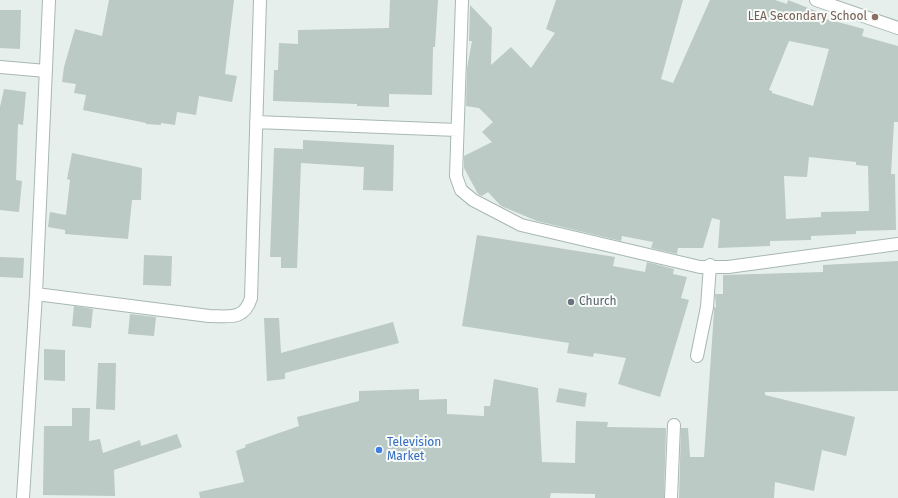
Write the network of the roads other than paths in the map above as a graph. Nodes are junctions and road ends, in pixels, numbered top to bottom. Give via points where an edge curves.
1 (49, 0) edge
2 (260, 0) edge
3 (462, 0) edge
4 (816, 0) edge
5 (898, 28) edge
6 (0, 66) edge
7 (46, 71) junction
8 (256, 122) junction
9 (458, 130) junction
10 (898, 244) edge
11 (710, 265) junction
12 (36, 294) junction
13 (698, 356) dead end
14 (674, 426) dead end
15 (23, 498) edge
16 (671, 498) edge

1 - 7 street
2 - 8 street
3 - 9 street
4 - 5 street
6 - 7 street
7 - 12 street
8 - 9 street
8 - 12 street via 251,298 248,309 236,316 209,316
9 - 11 street via 456,176 461,190 473,200 522,225 700,267
10 - 11 street via 728,267
11 - 13 street via 708,307
12 - 15 street
14 - 16 street

